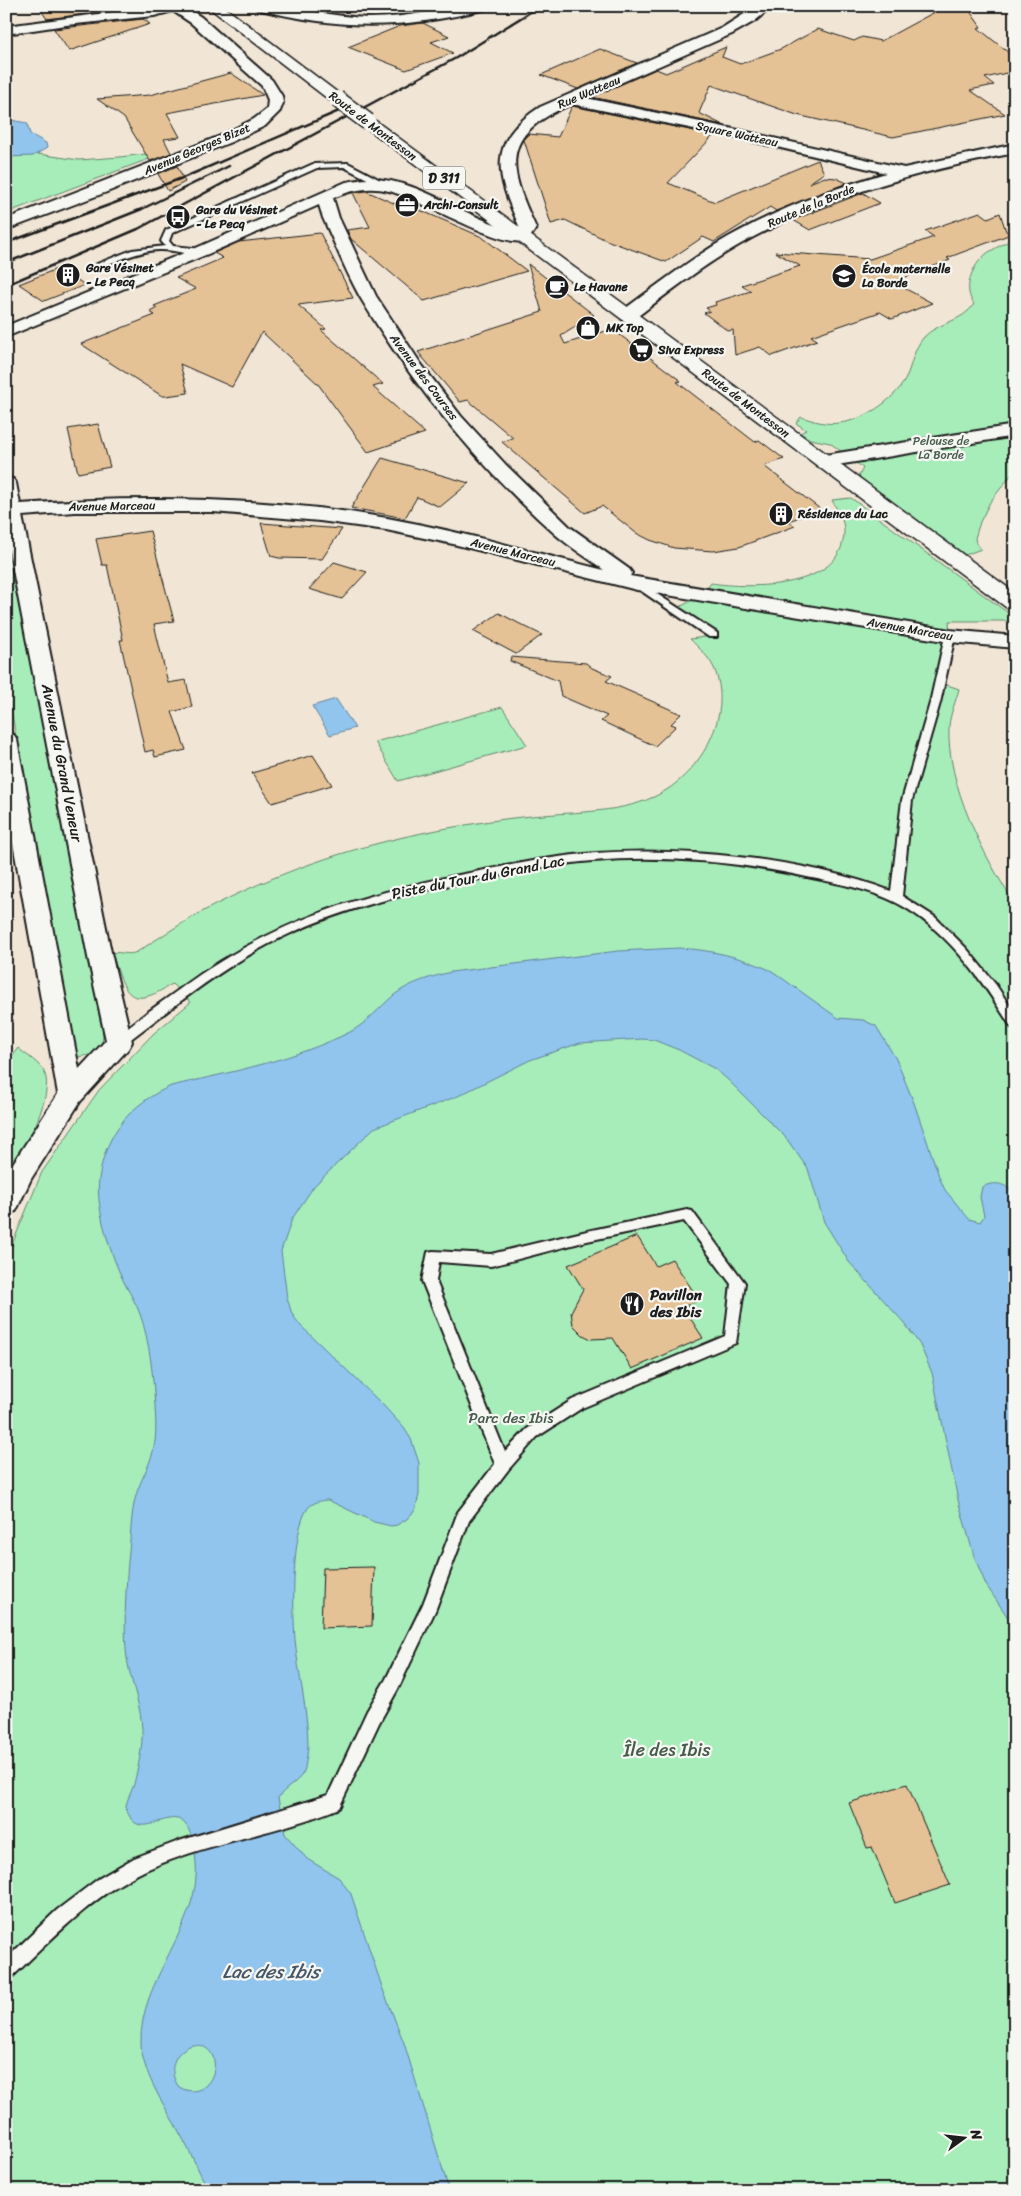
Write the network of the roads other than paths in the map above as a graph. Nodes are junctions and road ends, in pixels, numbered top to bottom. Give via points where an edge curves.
1 (214, 6) edge
2 (262, 6) edge
3 (481, 6) edge
4 (766, 6) edge
5 (176, 7) edge
6 (6, 30) edge
7 (572, 99) junction
8 (1015, 148) edge
9 (902, 172) junction
10 (382, 183) junction
11 (325, 196) junction
12 (6, 225) edge
13 (520, 236) junction
14 (171, 248) junction
15 (194, 253) junction
16 (101, 264) dead end
17 (628, 315) junction
18 (6, 332) edge
19 (1015, 430) edge
20 (825, 461) junction
21 (6, 483) edge
22 (9, 510) edge
23 (562, 531) junction
24 (528, 555) junction
25 (637, 584) junction
26 (1015, 602) edge
27 (713, 635) dead end
28 (950, 636) junction
29 (1015, 642) edge
30 (6, 740) edge
31 (896, 897) junction
32 (1015, 1024) edge
33 (119, 1042) junction
34 (70, 1095) junction
35 (6, 1203) edge
36 (503, 1465) junction
37 (6, 1972) edge

1 - 13 main road, Route de Montesson / D 311, bridge
2 - 3 street via 310,18 367,23 424,18
4 - 7 street, Rue Watteau via 727,31
5 - 6 street
5 - 12 street, Avenue Georges Bizet via 196,20 268,83 275,97 274,111 234,135
7 - 9 street, Square Watteau
7 - 13 street, Rue Watteau via 537,114 520,128 510,144 507,153 513,198 528,228
8 - 9 street, Route de la Borde
9 - 17 street, Route de la Borde via 841,192 783,216 735,241
10 - 11 street via 360,182
10 - 13 street via 505,235
10 - 14 lane via 345,165 316,166 169,232 165,241
11 - 15 street
11 - 23 street, Avenue des Courses via 368,296 414,367 499,470
13 - 17 main road, Route de Montesson / D 311
14 - 15 lane
14 - 16 lane via 139,249
15 - 18 street
17 - 20 main road, Route de Montesson / D 311
19 - 20 street
20 - 26 main road, Route de Montesson / D 311
21 - 22 street, Avenue du Grand Veneur
22 - 24 street, Avenue Marceau via 154,505 266,510 386,524
22 - 33 street, Avenue du Grand Veneur
23 - 24 street
23 - 25 street, Avenue des Courses
24 - 25 street, Avenue Marceau
25 - 27 lane, Avenue des Courses
25 - 28 street, Avenue Marceau
28 - 29 street, Avenue Marceau
28 - 31 lane via 907,800
30 - 34 street
31 - 32 lane, Piste du Tour du Grand Lac via 949,938 978,969
31 - 33 lane, Piste du Tour du Grand Lac via 803,872 709,858 612,856 506,870 391,893 345,906 300,925 224,965
33 - 34 street, Piste du Tour du Grand Lac
34 - 35 street, Piste du Tour du Grand Lac via 20,1174
36 - 36 lane via 429,1281 433,1256 491,1260 687,1214 738,1284 731,1339 577,1404 532,1434
36 - 37 lane via 463,1517 430,1606 333,1802 140,1864 63,1916

